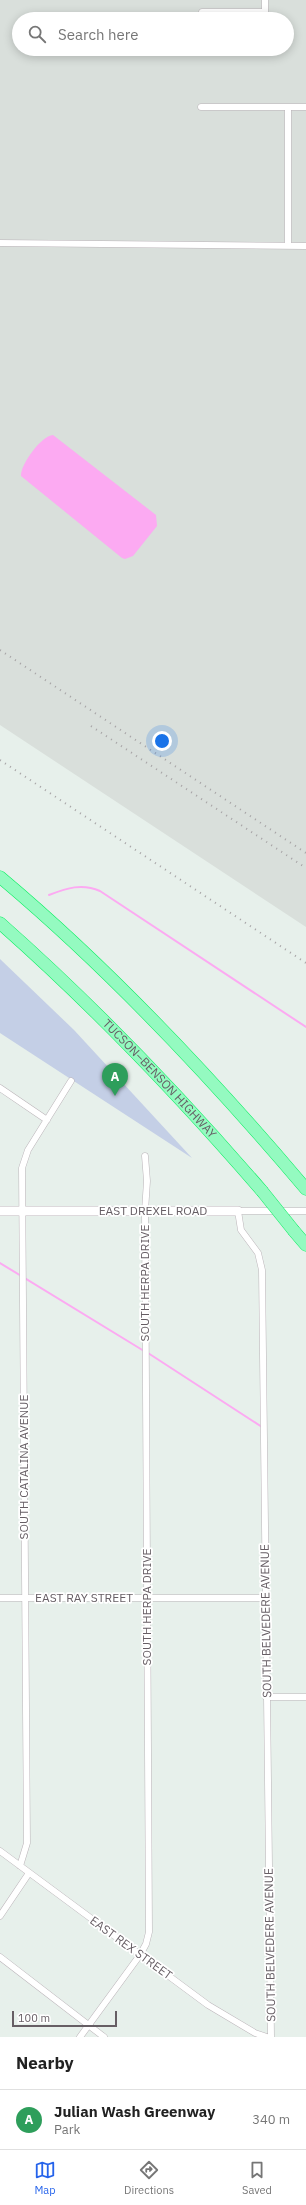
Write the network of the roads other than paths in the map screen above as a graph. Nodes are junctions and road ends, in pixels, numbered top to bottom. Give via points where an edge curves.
1 (265, 0) edge
2 (202, 12) dead end
3 (201, 107) dead end
4 (288, 107) junction
5 (306, 107) edge
6 (0, 243) edge
7 (288, 246) junction
8 (306, 246) edge
9 (0, 877) edge
10 (0, 923) edge
11 (71, 1081) dead end
12 (0, 1088) edge
13 (47, 1120) junction
14 (145, 1156) dead end
15 (306, 1189) edge
16 (0, 1211) edge
17 (22, 1211) junction
18 (144, 1211) junction
19 (238, 1211) junction
20 (306, 1211) edge
21 (306, 1245) edge
22 (0, 1598) edge
23 (25, 1598) junction
24 (147, 1598) junction
25 (265, 1598) junction
26 (306, 1696) edge
27 (266, 1697) junction
28 (0, 1851) edge
29 (20, 1866) junction
30 (29, 1873) junction
31 (0, 1916) edge
32 (140, 1955) junction
33 (0, 1957) edge
34 (89, 2026) junction
35 (80, 2037) edge
36 (104, 2037) edge
37 (268, 2037) edge
38 (271, 2037) edge

1 - 2 street via 265,12
3 - 4 street
4 - 5 street
4 - 7 street
6 - 7 street
7 - 8 street
9 - 15 highway via 169,1035
10 - 21 highway, TUCSON–BENSON HIGHWAY, bridge via 114,1030 198,1117
11 - 13 street, SOUTH CATALINA AVENUE
12 - 13 street
13 - 17 street, SOUTH CATALINA AVENUE via 23,1162
14 - 18 street, SOUTH HERPA DRIVE via 147,1181
16 - 17 street, EAST DREXEL ROAD
17 - 18 street, EAST DREXEL ROAD
17 - 23 street, SOUTH CATALINA AVENUE
18 - 19 street, EAST DREXEL ROAD
18 - 24 street, SOUTH HERPA DRIVE
19 - 20 street, EAST DREXEL ROAD
19 - 25 street, SOUTH BELVEDERE AVENUE via 241,1230 258,1253 262,1270
22 - 23 street, EAST RAY STREET
23 - 24 street, EAST RAY STREET
23 - 29 street, SOUTH CATALINA AVENUE via 27,1843
24 - 25 street, EAST RAY STREET
24 - 32 street, SOUTH HERPA DRIVE via 149,1932
25 - 27 street, SOUTH BELVEDERE AVENUE
26 - 27 street
27 - 38 street, SOUTH BELVEDERE AVENUE
28 - 29 street, EAST REX STREET
29 - 30 street, EAST REX STREET
30 - 31 street
30 - 32 street, EAST REX STREET
32 - 34 street, SOUTH HERPA DRIVE
32 - 37 street, EAST REX STREET via 215,2009 255,2033
33 - 34 street
34 - 35 street, SOUTH HERPA DRIVE
34 - 36 street

